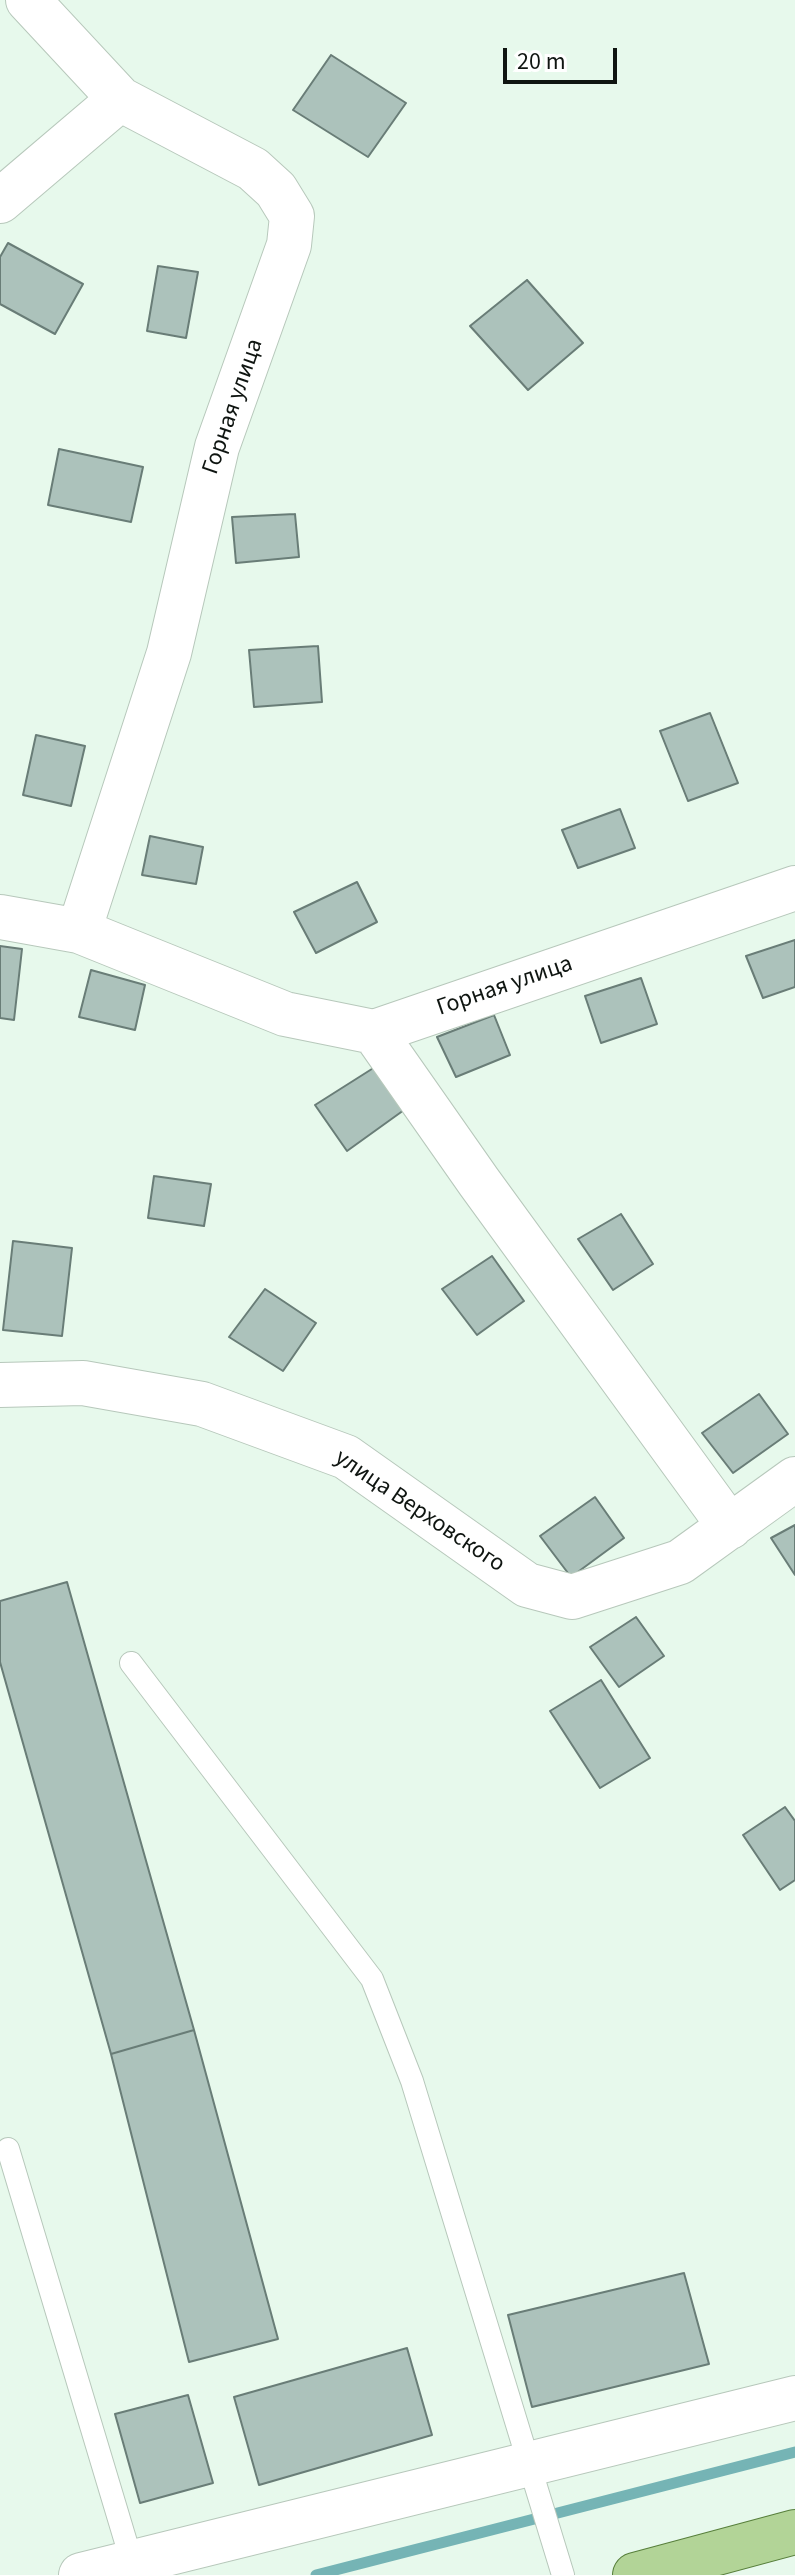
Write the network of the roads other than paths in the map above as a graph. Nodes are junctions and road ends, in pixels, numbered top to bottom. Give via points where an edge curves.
1 (28, 0) edge
2 (120, 99) junction
3 (0, 201) edge
4 (795, 888) edge
5 (0, 917) edge
6 (79, 931) junction
7 (374, 1032) junction
8 (0, 1385) edge
9 (795, 1479) edge
10 (730, 1527) junction
11 (131, 1663) dead end
12 (8, 2149) dead end
13 (795, 2398) edge
14 (532, 2477) junction
15 (795, 2532) edge
16 (559, 2565) edge
17 (134, 2569) edge
18 (81, 2575) edge
19 (635, 2575) edge

1 - 2 street, Горная улица
2 - 3 street
2 - 6 street, Горная улица via 253,169 276,190 292,216 289,245 217,447 169,653
4 - 7 street, Горная улица
5 - 6 street
6 - 7 street via 285,1014
7 - 10 street
8 - 10 street, улица Верховского via 83,1383 202,1404 318,1446 346,1457 527,1585 572,1597 680,1562
9 - 10 street, улица Верховского
11 - 14 lane via 372,1979 412,2081
12 - 17 lane
13 - 14 street
14 - 16 lane
14 - 17 street
15 - 19 main road
17 - 18 street

